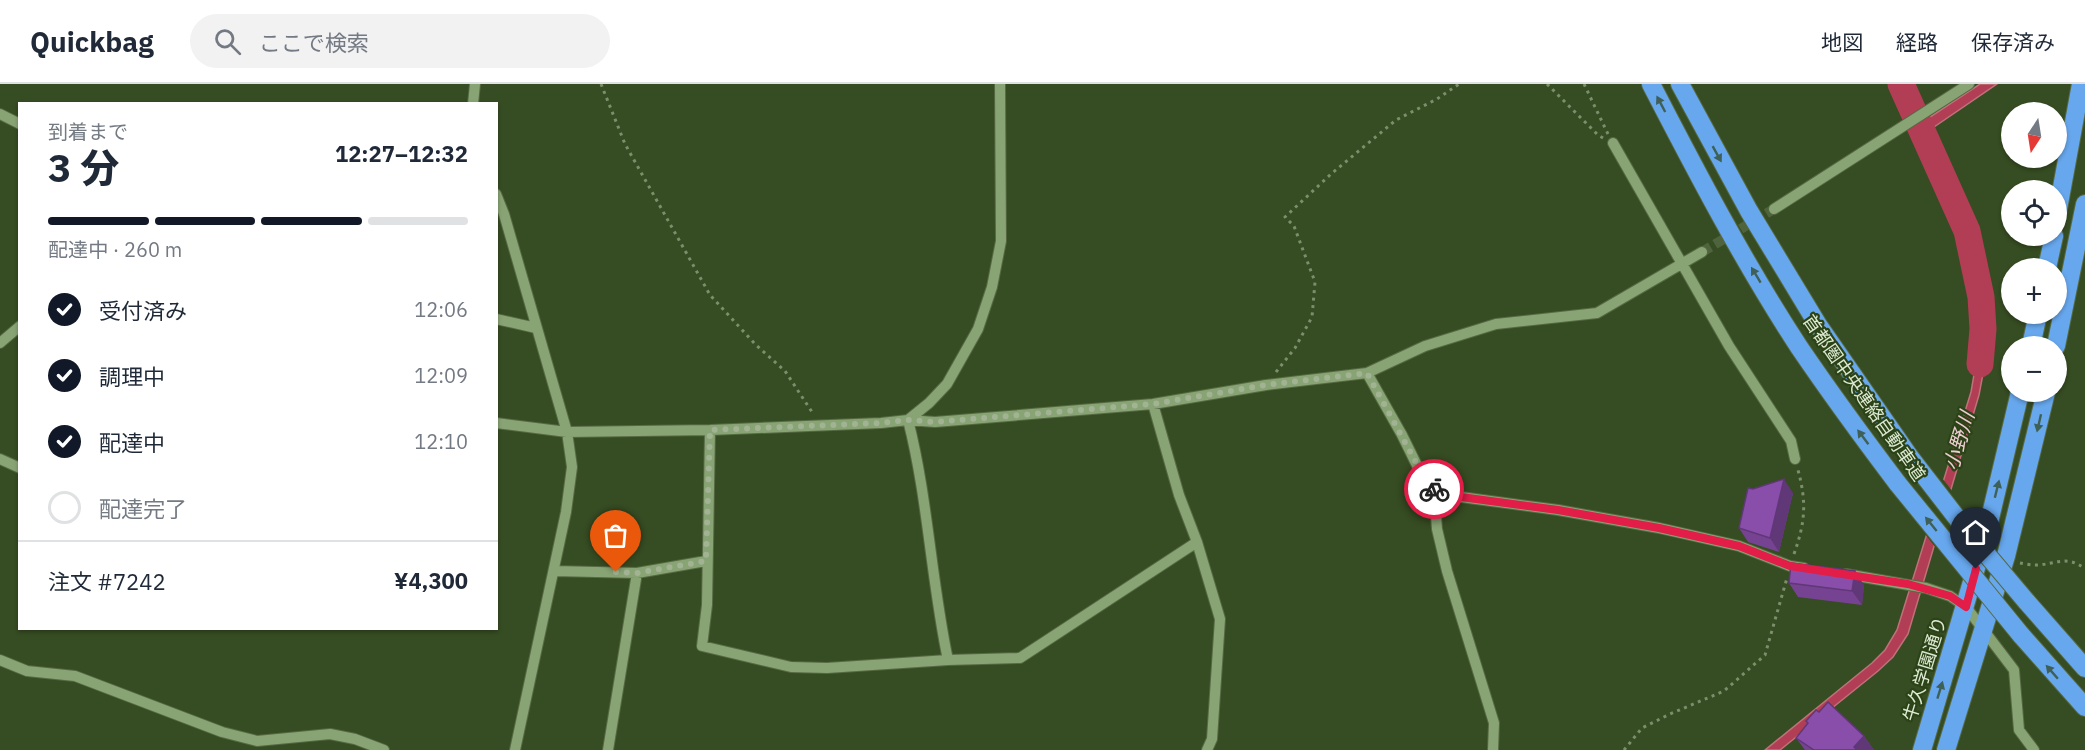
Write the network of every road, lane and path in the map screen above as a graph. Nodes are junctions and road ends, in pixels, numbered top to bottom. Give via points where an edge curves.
1 (475, 84) edge
2 (601, 84) edge
3 (1000, 84) edge
4 (1460, 84) edge
5 (1547, 84) edge
6 (1584, 84) edge
7 (1651, 84) edge
8 (1680, 84) edge
9 (1969, 84) edge
10 (2081, 84) edge
11 (473, 102) edge
12 (0, 114) edge
13 (18, 123) edge
14 (1613, 143) junction
15 (2063, 180) edge
16 (498, 199) edge
17 (2085, 204) edge
18 (1774, 209) tunnel mouth
19 (1702, 252) tunnel mouth
20 (1682, 265) junction
21 (498, 319) edge
22 (18, 328) edge
23 (536, 328) junction
24 (2058, 336) edge
25 (0, 343) edge
26 (1367, 373) junction
27 (1266, 385) junction
28 (2018, 402) edge
29 (2044, 402) edge
30 (1153, 404) junction
31 (908, 420) junction
32 (498, 423) edge
33 (818, 425) junction
34 (710, 430) junction
35 (567, 432) junction
36 (0, 459) edge
37 (1795, 459) joint
38 (18, 467) edge
39 (1429, 486) junction
40 (1197, 542) junction
41 (2006, 556) junction
42 (706, 561) junction
43 (1790, 566) junction
44 (1814, 569) edge
45 (2085, 569) edge
46 (555, 571) junction
47 (637, 573) junction
48 (1837, 573) edge
49 (1966, 607) junction
50 (1984, 630) junction
51 (0, 660) edge
52 (948, 660) junction
53 (2085, 668) edge
54 (2085, 707) edge
55 (384, 750) edge
56 (515, 750) edge
57 (608, 750) edge
58 (1207, 750) edge
59 (1493, 750) edge
60 (1624, 750) edge
61 (1922, 750) edge
62 (1946, 750) edge
63 (2034, 750) edge

1 - 11 street
2 - 33 path via 625,144 710,295 785,371
3 - 31 street via 1001,241 992,287 978,329 947,384
4 - 27 path via 1396,120 1285,217 1294,226 1315,282 1312,317 1295,348
5 - 14 path via 1598,135
6 - 14 path
54 -> 7 highway, 首都圏中央連絡自動車道, bridge via 2021,635 1847,416 1798,345 1724,223
8 -> 53 highway, 首都圏中央連絡自動車道, bridge via 1749,211 1818,325 1909,456 1967,531
9 - 18 street
10 - 15 highway
12 - 13 street
14 - 20 street
16 - 23 street
17 - 24 highway
19 - 20 street
20 - 26 street via 1597,313 1496,324 1425,346
20 - 37 street via 1791,441
21 - 23 street
22 - 25 street
23 - 35 street
26 - 27 street
26 - 39 street
27 - 30 street
49 -> 28 highway, 牛久学園通り
29 -> 41 highway
30 - 31 street via 935,422
30 - 40 street
31 - 33 street
31 - 52 street
32 - 35 street
33 - 34 street
34 - 35 street
34 - 42 street
35 - 46 street via 572,467
36 - 38 street
37 - 43 path via 1805,504 1803,529
39 - 43 street via 1446,495 1659,528 1739,546
39 - 59 street via 1447,572 1494,723
40 - 52 street via 1020,658
40 - 58 street via 1220,619 1212,739
41 - 45 path via 2018,563 2069,562
41 - 50 highway
42 - 47 street
42 - 52 street via 707,605 702,646 791,667
43 - 44 street
43 - 60 path via 1765,656 1724,691 1642,728
46 - 47 street
46 - 56 street
47 - 57 street
48 - 49 street via 1926,588 1950,596
49 - 50 street
61 -> 49 highway, 牛久学園通り
50 - 62 highway
50 - 63 street via 2014,670 2019,730
51 - 55 street via 27,670 75,676 222,732 257,741 330,734

